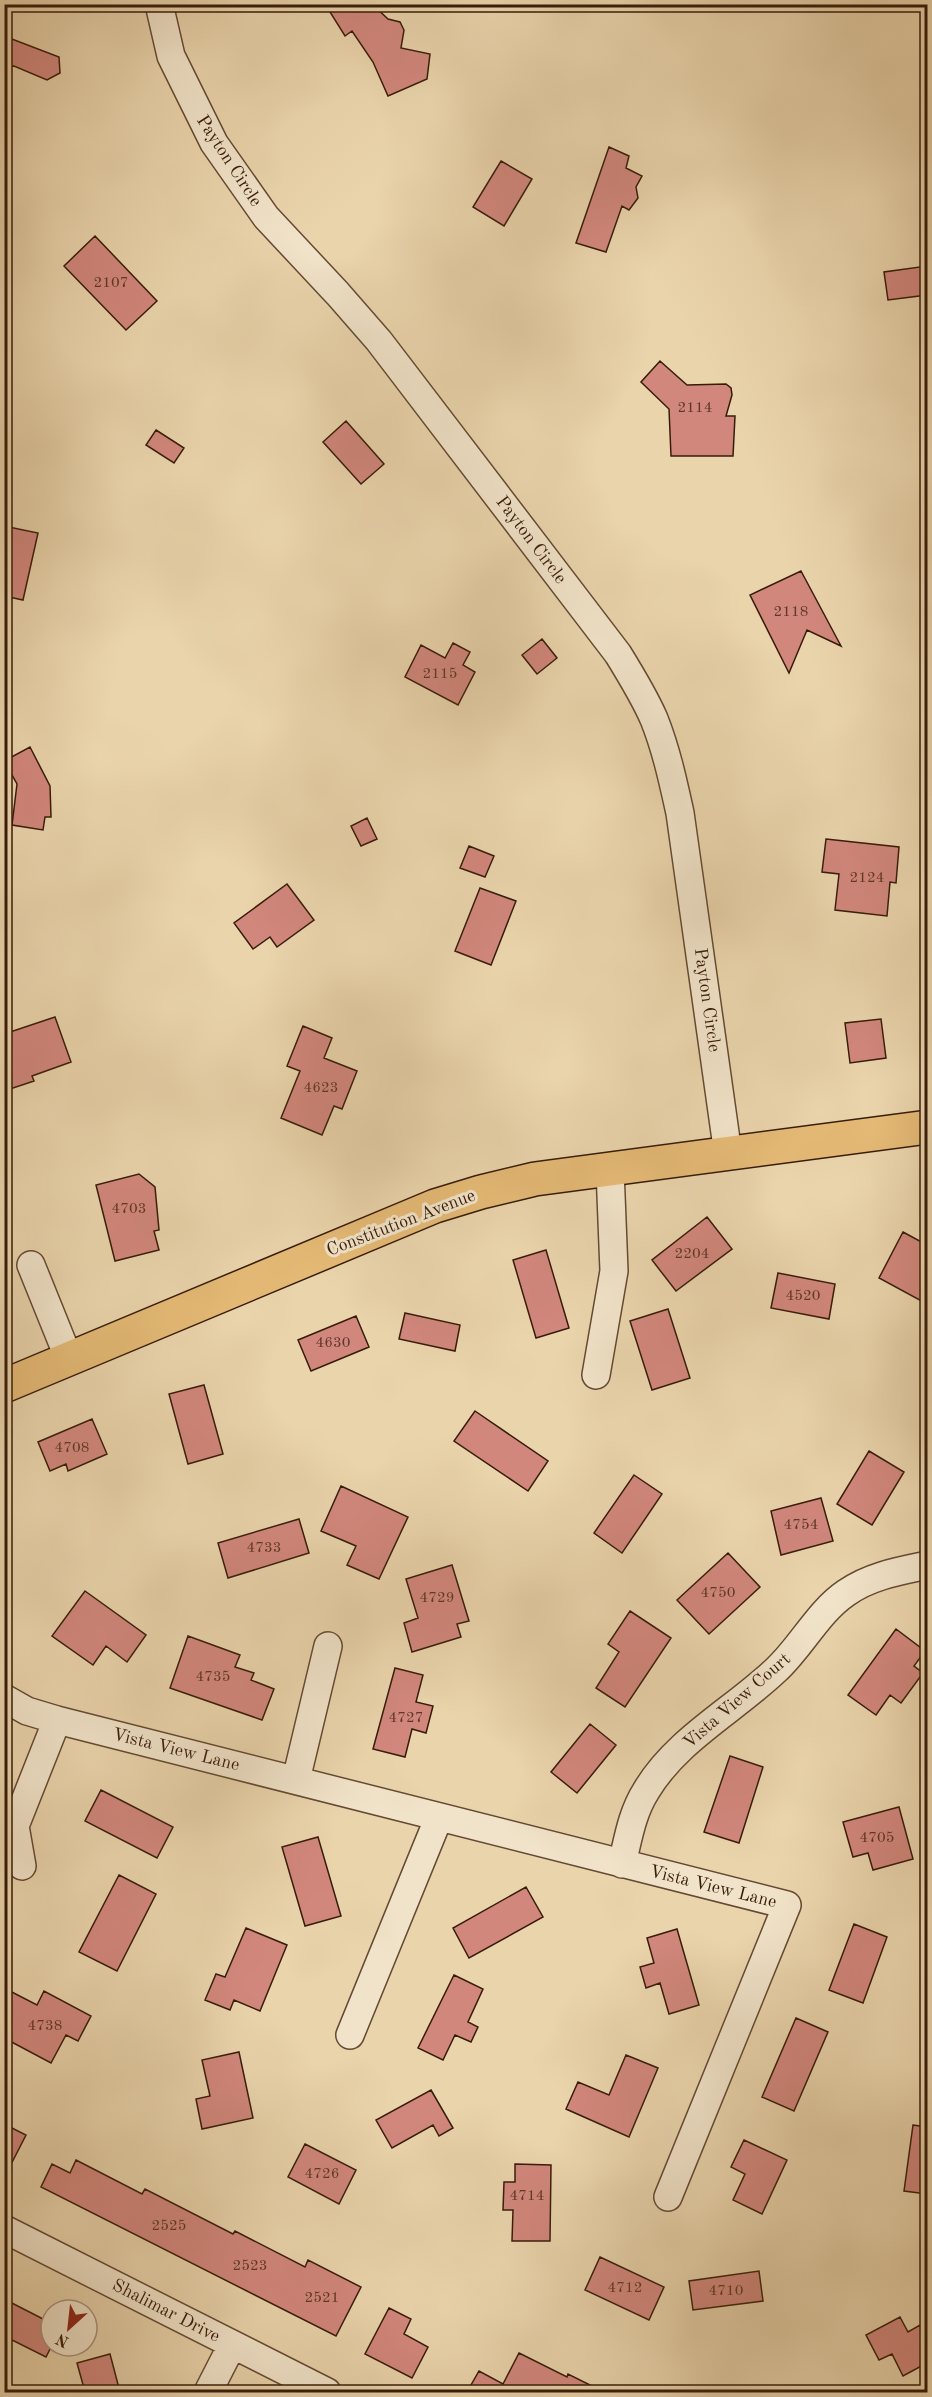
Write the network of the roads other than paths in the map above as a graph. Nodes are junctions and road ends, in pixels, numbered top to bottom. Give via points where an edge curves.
1 (159, 4) edge
2 (927, 1127) edge
3 (728, 1154) junction
4 (610, 1170) junction
5 (31, 1265) dead end
6 (69, 1359) junction
7 (596, 1375) dead end
8 (4, 1386) edge
9 (927, 1565) edge
10 (328, 1646) dead end
11 (4, 1698) edge
12 (57, 1720) junction
13 (296, 1780) junction
14 (439, 1817) junction
15 (622, 1864) junction
16 (22, 1866) dead end
17 (350, 2035) dead end
18 (668, 2197) dead end
19 (4, 2229) edge
20 (232, 2344) junction
21 (208, 2392) edge
22 (327, 2392) edge

1 - 3 street, Payton Circle via 171,56 214,143 266,217 379,341 618,654 654,719 680,813
2 - 3 main road, Constitution Avenue
3 - 4 main road, Constitution Avenue
4 - 6 main road, Constitution Avenue via 536,1179 435,1206
4 - 7 street via 614,1272
5 - 6 street
6 - 8 main road, Constitution Avenue
9 - 15 street, Vista View Court via 871,1579 846,1593 827,1609 775,1671 678,1752 647,1789 636,1809
10 - 13 street
11 - 12 street, Vista View Lane via 27,1711
12 - 13 street, Vista View Lane
12 - 16 street via 15,1826
13 - 14 street, Vista View Lane
14 - 15 street, Vista View Lane
14 - 17 street
15 - 18 street, Vista View Lane via 787,1905
19 - 20 street, Shalimar Drive
20 - 21 street
20 - 22 street, Shalimar Drive

